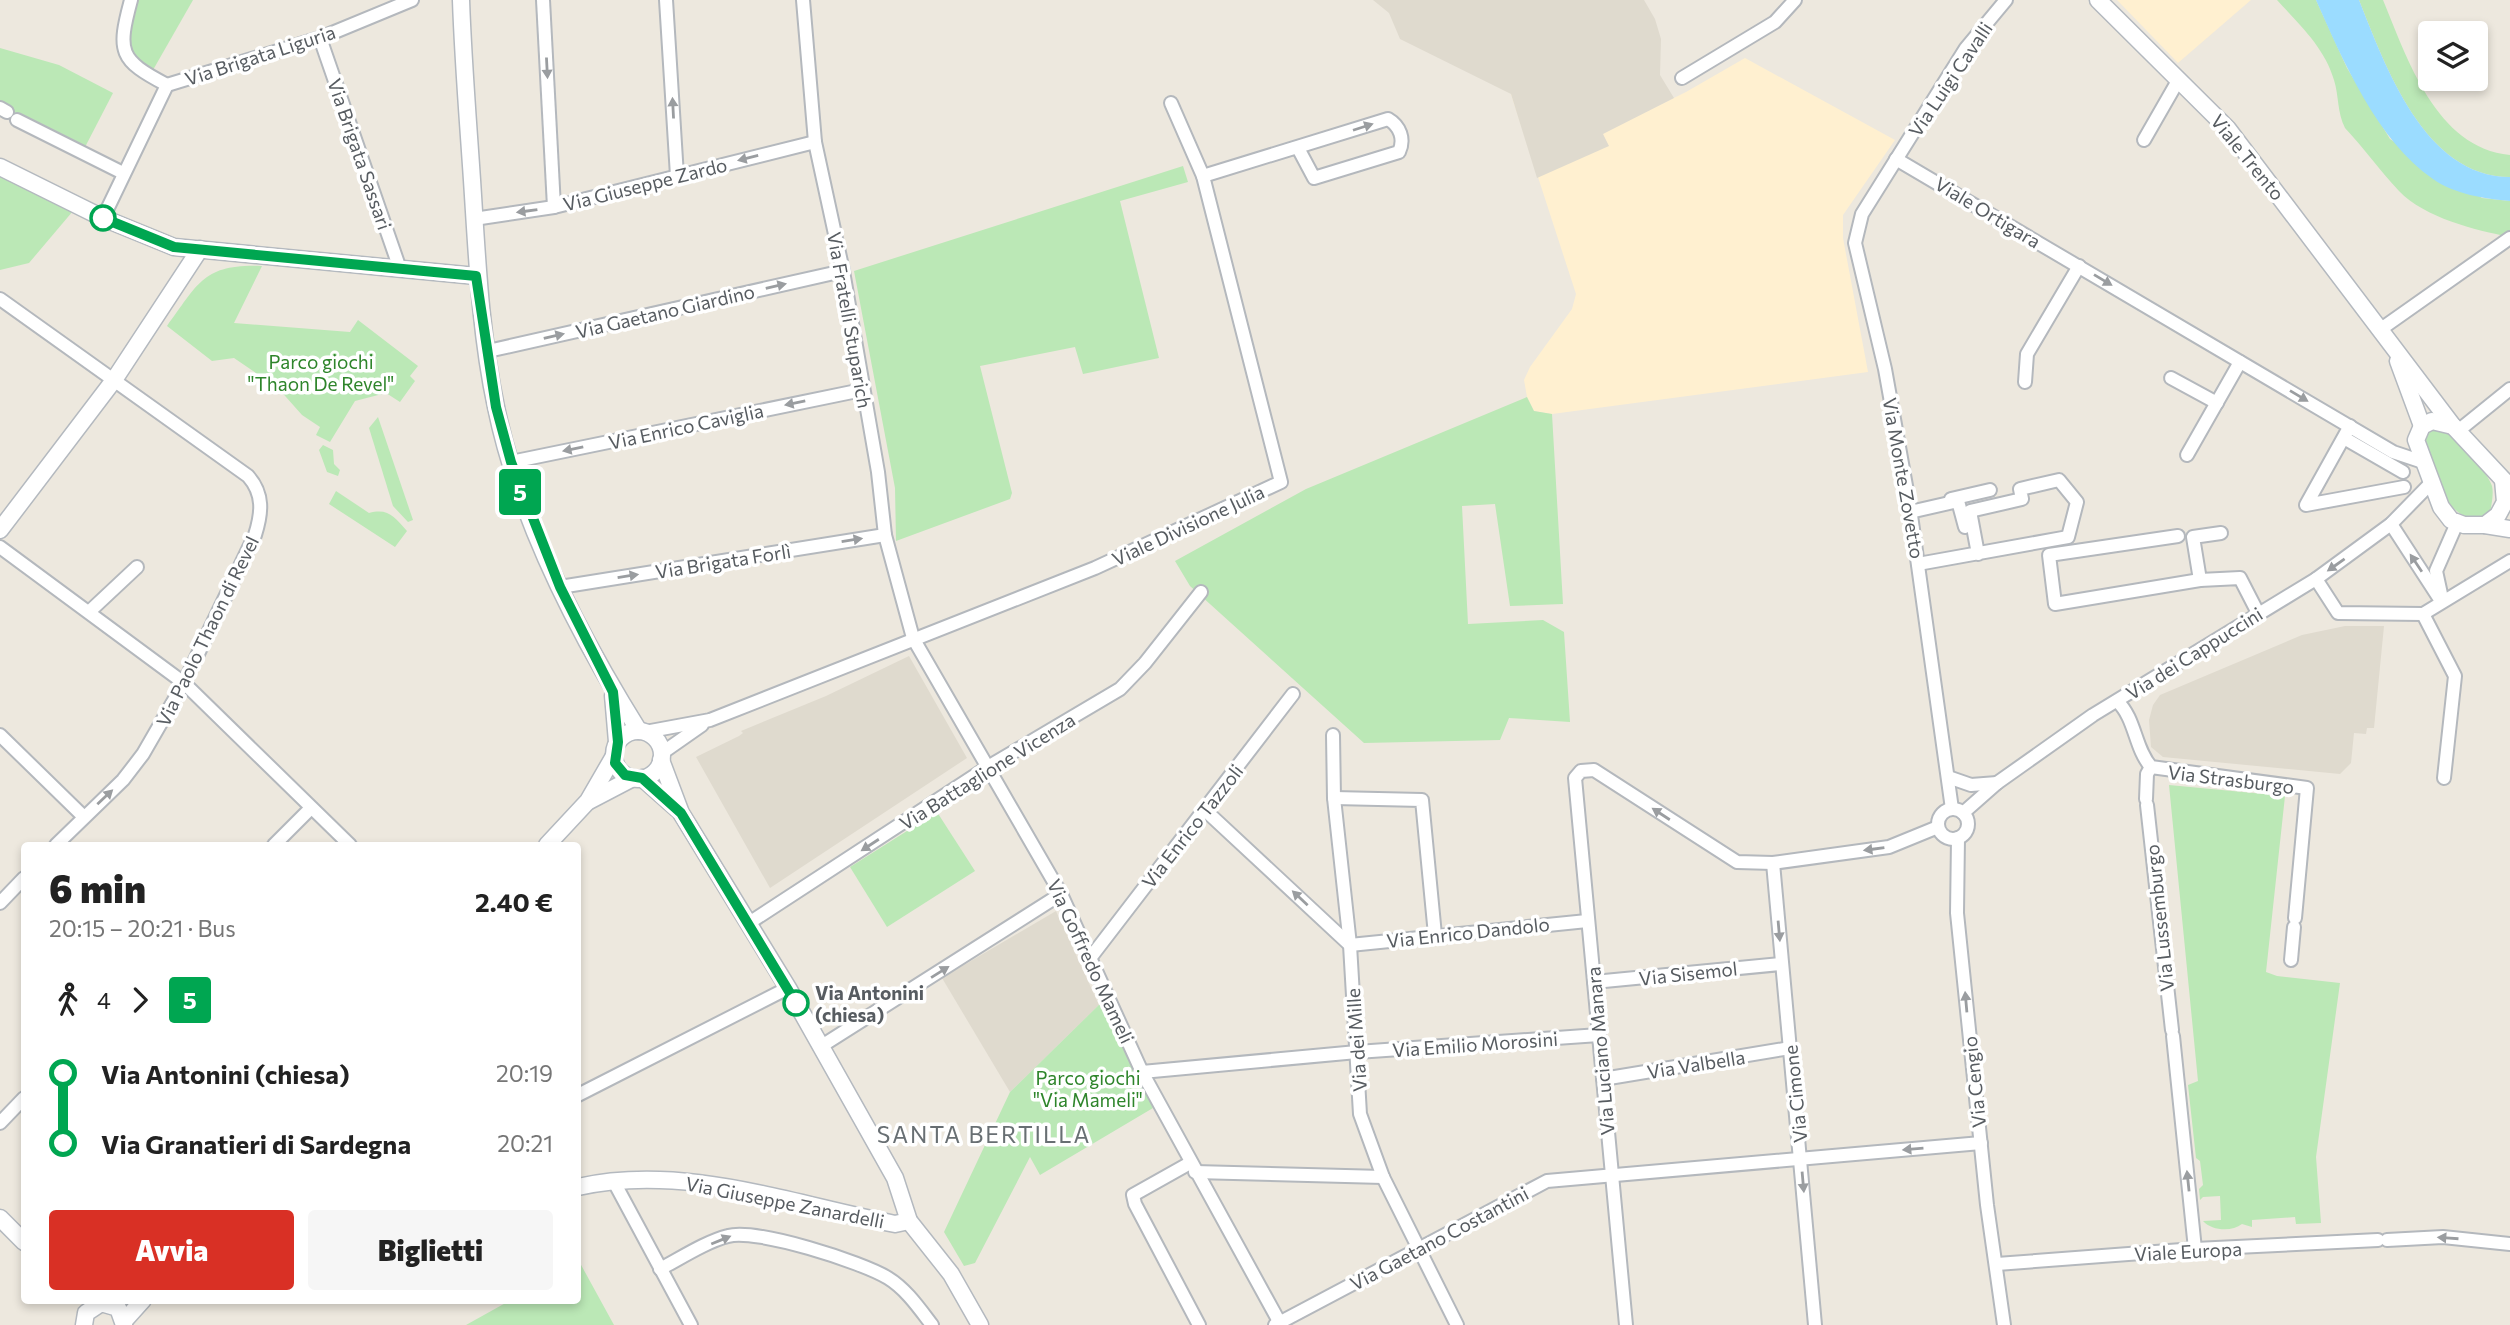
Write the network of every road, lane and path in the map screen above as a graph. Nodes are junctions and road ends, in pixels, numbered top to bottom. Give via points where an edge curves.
1 (131, 0) edge
2 (412, 0) edge
3 (461, 0) edge
4 (543, 0) edge
5 (666, 0) edge
6 (803, 0) edge
7 (1796, 0) edge
8 (2006, 0) edge
9 (2098, 0) edge
10 (320, 38) junction
11 (1682, 78) dead end
12 (2179, 79) junction
13 (167, 85) junction
14 (1171, 103) dead end
15 (8, 114) edge
16 (2144, 140) dead end
17 (814, 142) junction
18 (1298, 148) junction
19 (1896, 159) junction
20 (0, 167) edge
21 (123, 173) junction
22 (677, 176) junction
23 (1203, 176) junction
24 (554, 207) junction
25 (103, 218) junction
26 (474, 219) junction
27 (2510, 238) edge
28 (200, 249) junction
29 (2079, 266) junction
30 (400, 269) junction
31 (843, 271) junction
32 (476, 276) junction
33 (0, 299) edge
34 (2381, 328) junction
35 (2392, 345) junction
36 (488, 351) junction
37 (2240, 362) junction
38 (2171, 378) dead end
39 (114, 380) junction
40 (2025, 382) dead end
41 (2510, 389) edge
42 (862, 390) junction
43 (2217, 403) junction
44 (2422, 426) junction
45 (2456, 428) junction
46 (2347, 432) junction
47 (2187, 455) dead end
48 (511, 462) junction
49 (2423, 462) junction
50 (2403, 472) dead end
51 (2431, 483) junction
52 (2507, 483) edge
53 (2404, 487) dead end
54 (1990, 491) dead end
55 (2365, 494) junction
56 (2368, 509) dead end
57 (1910, 510) junction
58 (2457, 523) junction
59 (2391, 524) junction
60 (2485, 525) junction
61 (2510, 529) edge
62 (0, 530) edge
63 (2221, 533) dead end
64 (885, 535) junction
65 (2178, 537) dead end
66 (0, 547) edge
67 (1974, 554) junction
68 (2510, 561) edge
69 (1918, 564) junction
70 (136, 567) dead end
71 (2316, 579) junction
72 (2200, 580) junction
73 (560, 587) junction
74 (1201, 592) dead end
75 (2441, 601) junction
76 (90, 611) junction
77 (2258, 613) junction
78 (2423, 614) junction
79 (913, 638) junction
80 (184, 683) junction
81 (613, 692) junction
82 (1293, 694) dead end
83 (2117, 701) junction
84 (710, 720) junction
85 (642, 731) junction
86 (0, 735) edge
87 (1333, 735) dead end
88 (616, 749) junction
89 (662, 757) junction
90 (988, 767) junction
91 (2151, 767) junction
92 (1948, 777) junction
93 (638, 778) junction
94 (2444, 778) dead end
95 (1997, 783) junction
96 (1334, 798) junction
97 (588, 801) junction
98 (311, 808) junction
99 (1206, 811) junction
100 (1958, 811) junction
101 (681, 813) junction
102 (84, 817) junction
103 (1938, 827) junction
104 (1958, 838) junction
105 (59, 842) edge
106 (277, 842) edge
107 (348, 842) edge
108 (550, 842) edge
109 (1773, 863) junction
110 (21, 881) edge
111 (1061, 894) junction
112 (0, 903) edge
113 (1587, 921) junction
114 (749, 923) junction
115 (1435, 935) junction
116 (1350, 945) junction
117 (1091, 957) junction
118 (2291, 960) dead end
119 (1782, 964) junction
120 (1594, 982) junction
121 (788, 988) junction
122 (1599, 1035) junction
123 (820, 1047) junction
124 (1790, 1048) junction
125 (1357, 1052) junction
126 (1142, 1072) junction
127 (1603, 1079) junction
128 (581, 1093) edge
129 (21, 1101) edge
130 (0, 1123) edge
131 (1981, 1143) junction
132 (1801, 1158) junction
133 (1193, 1167) junction
134 (1611, 1176) junction
135 (1383, 1177) junction
136 (613, 1180) junction
137 (581, 1186) edge
138 (0, 1219) edge
139 (909, 1221) junction
140 (21, 1239) edge
141 (2510, 1244) edge
142 (2195, 1249) junction
143 (1419, 1250) junction
144 (1997, 1264) junction
145 (660, 1269) junction
146 (87, 1304) edge
147 (115, 1304) edge
148 (140, 1304) edge
149 (124, 1323) edge
150 (1278, 1324) edge
151 (84, 1325) edge
152 (691, 1325) edge
153 (932, 1325) edge
154 (980, 1325) edge
155 (1199, 1325) edge
156 (1457, 1325) edge
157 (1626, 1325) edge
158 (1815, 1325) edge
159 (2004, 1325) edge

1 - 13 street via 123,53 129,63
2 - 10 street, Via Brigata Liguria
3 - 26 street
4 -> 24 street
22 -> 5 street
6 - 17 street, Via Fratelli Stuparich
7 - 11 street via 1776,22
8 - 19 street, Via Luigi Cavalli via 1966,48
9 - 12 street, Viale Trento
10 - 13 street, Via Brigata Liguria
10 - 30 street, Via Brigata Sassari
12 - 16 street
12 - 34 street, Viale Trento via 2228,129
13 - 21 street, Via Brigata Liguria
14 - 23 street
15 - 21 street
17 -> 22 street, Via Giuseppe Zardo
17 - 31 street, Via Fratelli Stuparich
18 -> 18 street via 1388,119 1402,134 1399,152 1314,178
18 - 23 street
19 - 29 street, Viale Ortigara
19 - 57 street, Via Monte Zovetto via 1862,214 1856,243
20 - 25 street
21 - 25 street, Via Brigata Liguria
22 - 24 street, Via Giuseppe Zardo
23 - 79 street, Viale Divisione Julia via 1281,482 1095,568
24 -> 26 street, Via Giuseppe Zardo
25 - 28 street via 174,247
26 - 32 street
27 - 34 street
28 - 30 street
28 - 39 street
29 -> 37 street, Viale Ortigara
29 - 40 street via 2027,354
30 - 32 street
36 -> 31 street, Via Gaetano Giardino
31 - 42 street, Via Fratelli Stuparich
32 - 36 street
33 - 39 street, Via Paolo Thaon di Revel
34 - 35 street, Viale Trento
35 - 44 street, Viale Trento
35 - 45 street, Viale Trento
36 - 48 street via 496,407
37 - 43 street
37 -> 46 street, Viale Ortigara
38 - 43 street
39 - 62 street
39 - 80 street, Via Paolo Thaon di Revel via 257,487 261,517 255,535
41 - 45 street
42 -> 48 street, Via Enrico Caviglia
42 - 64 street, Via Fratelli Stuparich
43 - 47 street
44 - 45 street via 2438,420
44 - 49 street via 2416,440
45 - 52 street, Viale Trento
46 - 49 street, Viale Ortigara
46 - 50 street
46 - 55 street via 2306,505
48 - 73 street
49 - 51 street
51 - 58 street via 2441,508
51 - 59 street, Via dei Cappuccini
52 - 60 street via 2502,508
53 - 55 street
54 - 57 street
55 - 56 street
57 - 67 street via 1960,502
57 - 69 street, Via Monte Zovetto
58 - 60 street
58 - 75 street via 2436,571
59 -> 71 street, Via dei Cappuccini
75 -> 59 street
60 - 61 street
63 - 72 street via 2193,537
73 -> 64 street, Via Brigata Forlì
64 - 79 street, Via Fratelli Stuparich
65 - 72 street via 2049,555 2055,604
66 - 76 street
67 - 67 street via 2068,537 2077,502 2059,480 2020,489 2022,499 1970,511
67 - 69 street
68 - 75 street
69 - 92 street, Via Monte Zovetto
70 - 76 street
71 - 77 street, Via dei Cappuccini
71 - 78 street via 2338,613
72 - 77 street via 2240,578
73 - 81 street
74 - 90 street, Via Battaglione Vicenza via 1119,690
75 - 78 street
76 - 80 street
77 - 83 street, Via dei Cappuccini
78 - 94 street via 2455,676
79 - 84 street, Viale Divisione Julia
79 - 90 street, Via Goffredo Mameli
80 - 98 street
102 -> 80 street, Via Paolo Thaon di Revel via 144,754
81 - 85 street
81 - 88 street
82 - 99 street, Via Enrico Tazzoli
83 - 91 street via 2130,716 2142,757
83 - 95 street, Via dei Cappuccini
84 - 85 street, Viale Divisione Julia
84 - 89 street, Viale Divisione Julia
85 - 88 street via 628,733
85 - 89 street via 657,740
86 - 102 street
87 - 96 street, Via dei Mille
88 - 93 street via 619,770
88 - 97 street
89 - 93 street via 655,772
89 - 101 street
90 - 111 street, Via Goffredo Mameli
90 -> 114 street, Via Battaglione Vicenza
91 - 118 street, Via Strasburgo via 2307,788
142 -> 91 street, Via Lussemburgo via 2146,802
92 - 95 street via 1971,785
92 - 100 street, Via Monte Zovetto
93 - 97 street
93 - 101 street
95 - 100 street, Via dei Cappuccini
96 - 115 street via 1422,800
96 - 116 street, Via dei Mille
97 - 108 street
98 - 106 street
98 - 107 street
116 -> 99 street
99 - 117 street, Via Enrico Tazzoli
100 - 103 street via 1941,815
100 - 104 street via 1968,828
101 - 114 street
102 - 105 street, Via Paolo Thaon di Revel
103 - 104 street via 1948,838
103 -> 109 street via 1889,847
131 -> 104 street, Via Cengio via 1957,913
109 -> 113 street, Via Luciano Manara via 1737,862 1594,770 1581,771 1575,778
109 -> 119 street, Via Cimone
110 - 112 street
111 - 117 street, Via Goffredo Mameli
123 -> 111 street
113 - 115 street, Via Enrico Dandolo
113 - 120 street, Via Luciano Manara
114 - 121 street
115 - 116 street, Via Enrico Dandolo
116 - 125 street, Via dei Mille
117 - 126 street, Via Goffredo Mameli
119 - 120 street, Via Sisemol
119 - 124 street, Via Cimone
120 - 122 street, Via Luciano Manara
121 - 123 street
121 - 128 street
122 - 125 street, Via Emilio Morosini
122 - 127 street, Via Luciano Manara
123 - 139 street via 895,1178
124 - 127 street, Via Valbella
124 - 132 street, Via Cimone
125 - 126 street, Via Emilio Morosini
125 - 135 street, Via dei Mille via 1360,1114
126 - 133 street, Via Goffredo Mameli
127 - 134 street, Via Luciano Manara
129 - 130 street
131 -> 132 street, Via Gaetano Costantini
131 - 144 street, Via Cengio
132 - 134 street, Via Gaetano Costantini
132 -> 158 street, Via Cimone
133 - 135 street
133 - 150 street, Via Goffredo Mameli
133 - 155 street via 1133,1195
134 - 143 street, Via Gaetano Costantini via 1547,1181
134 - 157 street, Via Luciano Manara
135 - 143 street, Via dei Mille
136 - 137 street, Via Giuseppe Zanardelli
136 - 139 street, Via Giuseppe Zanardelli via 693,1182 895,1224
136 - 145 street
138 - 140 street
139 - 154 street via 951,1274
141 -> 142 street, Viale Europa via 2443,1237
142 - 144 street, Viale Europa
143 - 150 street, Via Gaetano Costantini
143 - 156 street, Via dei Mille
144 - 159 street, Via Cengio
145 - 152 street
145 -> 153 street via 729,1235 774,1240 891,1279
146 - 151 street
147 - 149 street
148 - 149 street

